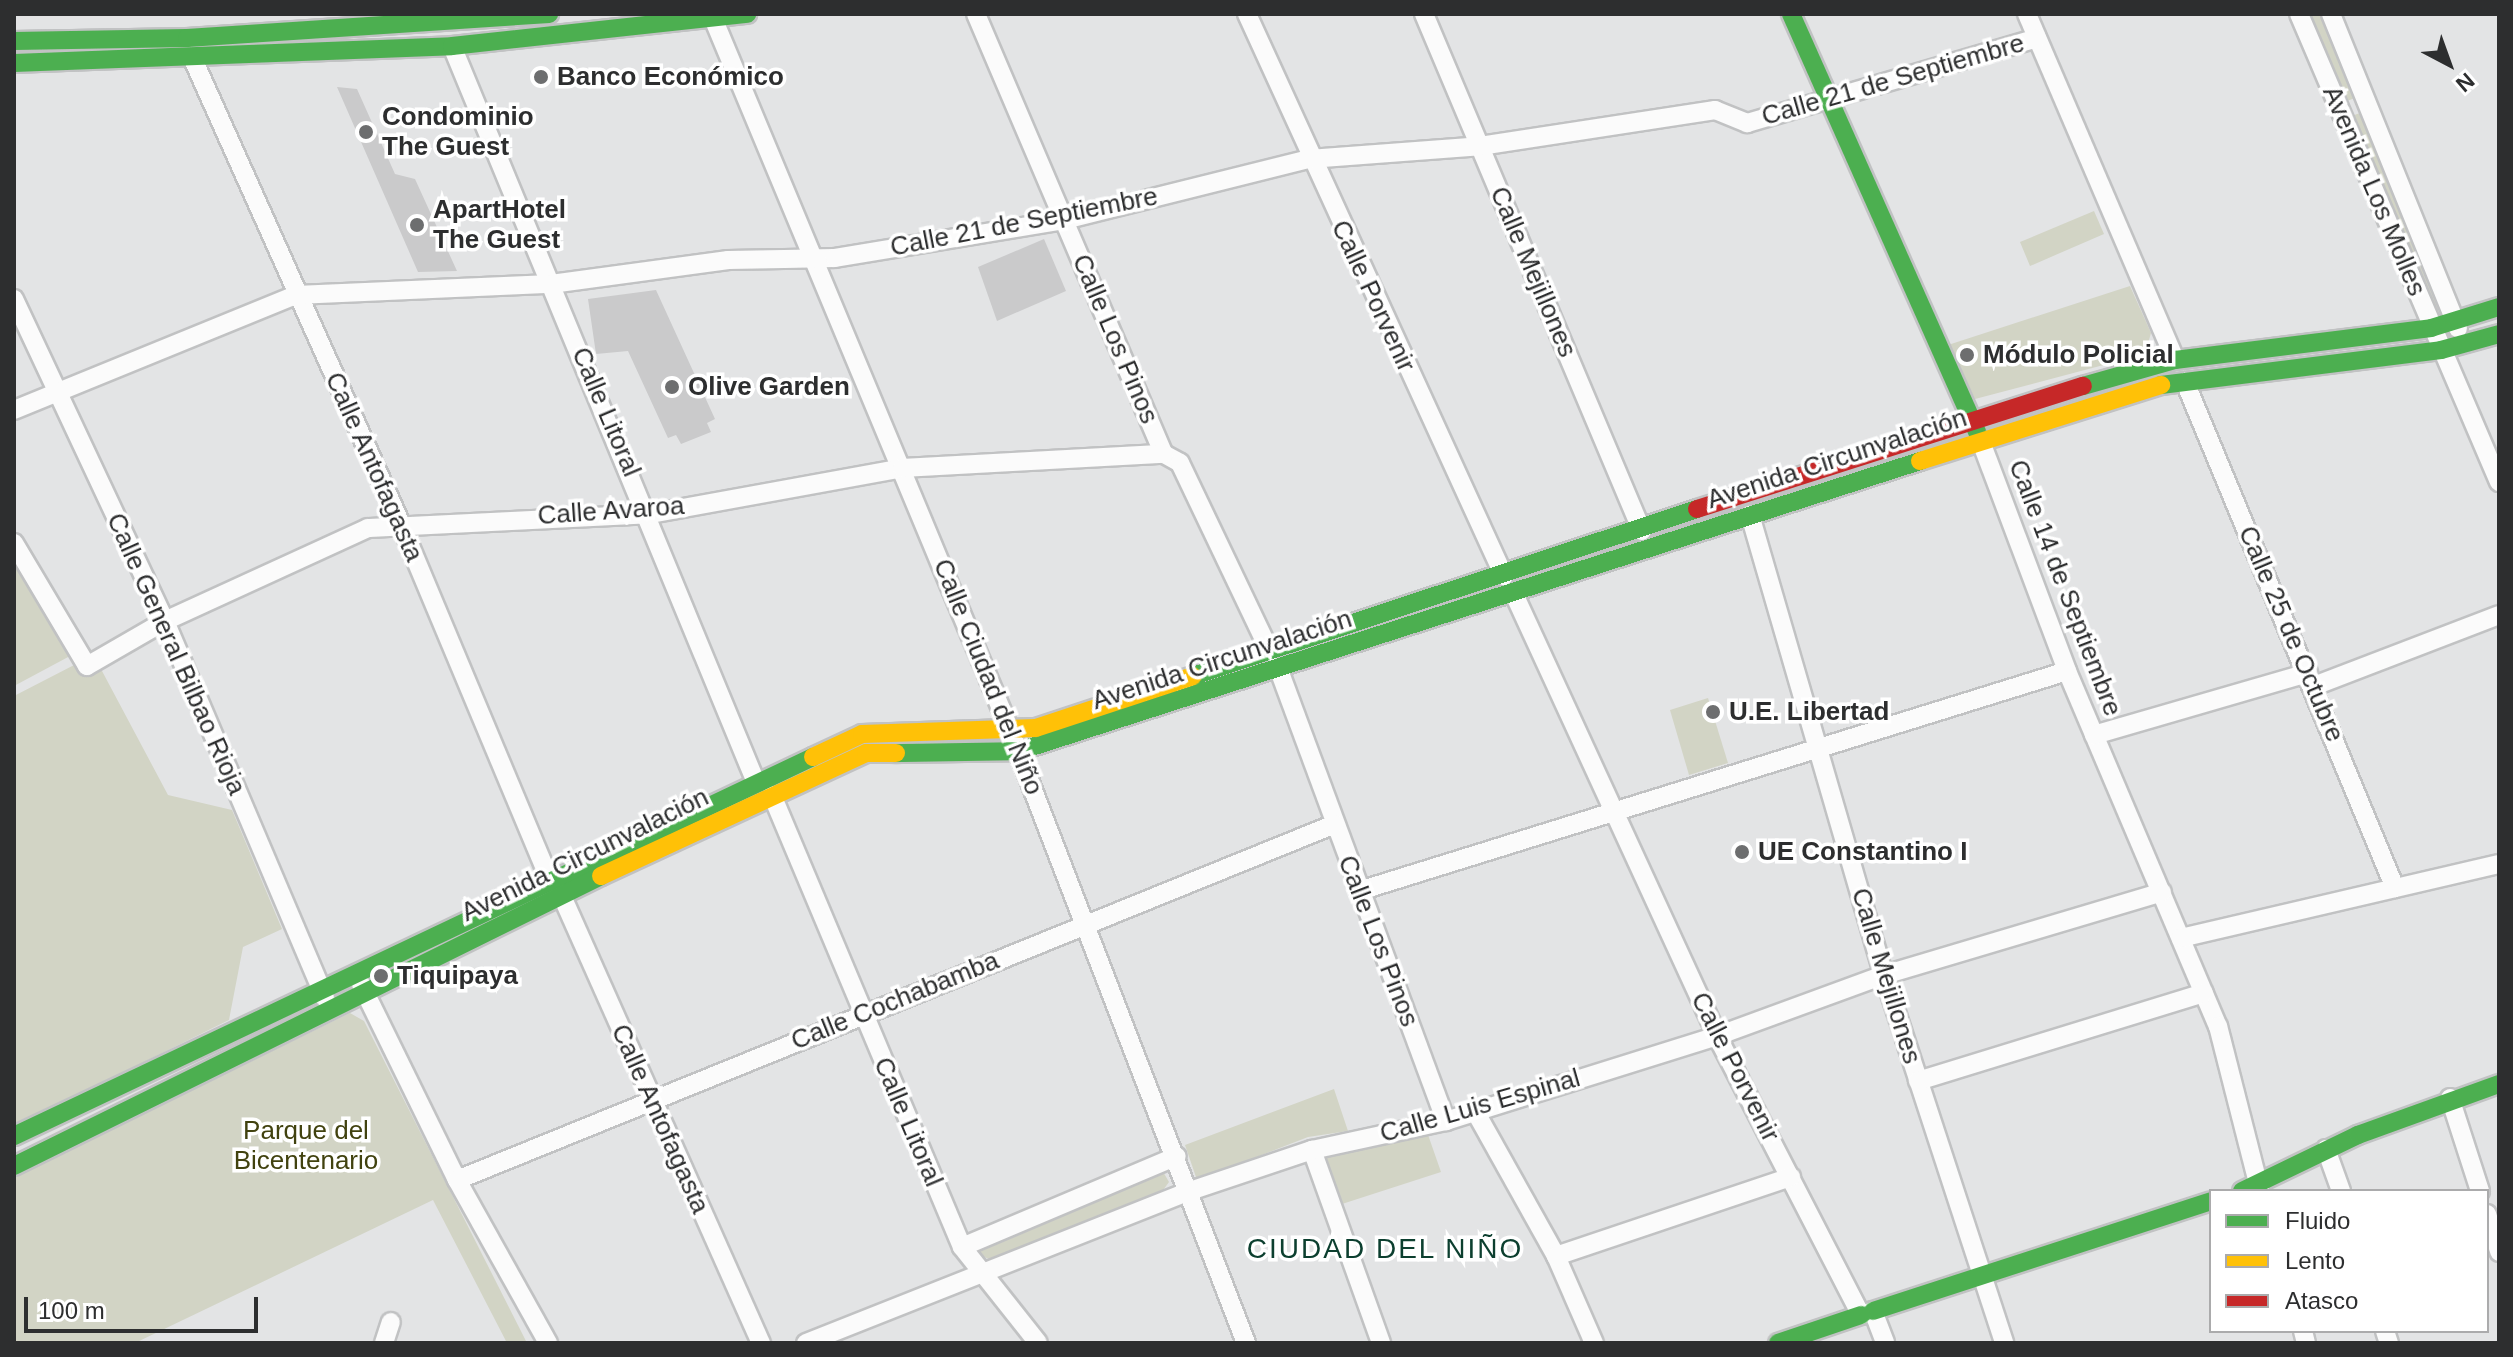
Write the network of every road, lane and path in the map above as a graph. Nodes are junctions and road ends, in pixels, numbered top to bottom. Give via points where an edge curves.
1 (549, 14) edge
2 (747, 14) edge
3 (976, 14) edge
4 (1247, 14) edge
5 (1424, 14) edge
6 (1791, 14) edge
7 (2027, 14) edge
8 (2299, 14) edge
9 (2331, 14) edge
10 (506, 16) edge
11 (713, 18) junction
12 (2037, 38) junction
13 (14, 41) edge
14 (452, 46) junction
15 (192, 57) junction
16 (14, 63) edge
17 (1829, 100) junction
18 (1480, 146) junction
19 (1309, 159) junction
20 (1064, 220) junction
21 (811, 257) junction
22 (551, 284) junction
23 (296, 295) junction
24 (14, 299) edge
25 (2499, 307) edge
26 (2459, 320) junction
27 (2431, 328) junction
28 (2499, 334) edge
29 (2450, 354) junction
30 (2175, 360) junction
31 (2185, 382) junction
32 (56, 393) junction
33 (14, 410) edge
34 (1971, 418) junction
35 (1980, 439) junction
36 (1164, 454) junction
37 (902, 468) junction
38 (2499, 482) edge
39 (650, 514) junction
40 (1750, 515) junction
41 (400, 522) junction
42 (1642, 531) junction
43 (14, 544) edge
44 (1504, 576) junction
45 (1514, 594) junction
46 (2499, 615) edge
47 (165, 621) junction
48 (1270, 652) junction
49 (1279, 670) junction
50 (2067, 671) junction
51 (2311, 679) junction
52 (1011, 733) junction
53 (2094, 735) junction
54 (1820, 747) junction
55 (1019, 751) junction
56 (755, 780) junction
57 (772, 795) junction
58 (1613, 817) junction
59 (1335, 824) junction
60 (2499, 864) edge
61 (555, 887) junction
62 (2395, 888) junction
63 (1359, 891) junction
64 (2162, 892) junction
65 (1087, 925) junction
66 (2181, 938) junction
67 (356, 973) junction
68 (1884, 975) junction
69 (320, 988) junction
70 (365, 992) junction
71 (2204, 993) junction
72 (331, 1011) junction
73 (862, 1014) junction
74 (1717, 1036) junction
75 (1918, 1081) junction
76 (2499, 1084) edge
77 (2450, 1098) junction
78 (649, 1099) junction
79 (1475, 1111) junction
80 (1446, 1121) junction
81 (14, 1136) edge
82 (2326, 1149) junction
83 (1312, 1150) junction
84 (1177, 1156) junction
85 (14, 1166) edge
86 (1791, 1177) junction
87 (457, 1180) junction
88 (2253, 1187) edge
89 (2340, 1189) edge
90 (2479, 1189) edge
91 (1190, 1191) junction
92 (2209, 1202) edge
93 (2489, 1220) edge
94 (962, 1247) junction
95 (2499, 1252) edge
96 (1556, 1256) junction
97 (978, 1272) junction
98 (1983, 1275) junction
99 (1867, 1313) junction
100 (391, 1322) dead end
101 (384, 1343) edge
102 (548, 1343) edge
103 (761, 1343) edge
104 (806, 1343) edge
105 (1038, 1343) edge
106 (1246, 1343) edge
107 (1381, 1343) edge
108 (1594, 1343) edge
109 (1778, 1343) edge
110 (1885, 1343) edge
111 (2004, 1343) edge

1 - 10 main road
2 - 11 main road
3 - 20 street, Calle Los Pinos
4 - 19 street, Calle Porvenir
5 - 18 street, Calle Mejillones
6 - 17 main road, Calle 14 de Septiembre
7 - 12 street
8 - 27 street, Avenida Los Molles
9 - 26 street, Avenida Los Molles
10 - 13 main road via 187,38
11 - 14 main road
11 - 21 street, Calle Ciudad del Niño
12 - 17 street, Calle 21 de Septiembre
12 - 30 street
14 - 15 main road
14 - 22 street, Calle Litoral
15 - 16 main road
15 - 23 street, Calle Antofagasta
17 - 18 street, Calle 21 de Septiembre via 1747,123 1715,110
17 - 34 main road, Calle 14 de Septiembre
18 - 19 street, Calle 21 de Septiembre
18 - 42 street, Calle Mejillones
19 - 20 street, Calle 21 de Septiembre
19 - 44 street, Calle Porvenir
20 - 21 street, Calle 21 de Septiembre
20 - 36 street, Calle Los Pinos
21 - 22 street, Calle 21 de Septiembre via 728,260
21 - 37 street, Calle Ciudad del Niño
22 - 23 street, Calle 21 de Septiembre
22 - 39 street, Calle Litoral
23 - 32 street, Calle 21 de Septiembre
23 - 41 street, Calle Antofagasta
24 - 32 street, Calle General Bilbao Rioja
25 - 26 main road, Avenida Circunvalación
26 - 27 main road, Avenida Circunvalación
26 - 29 street, Avenida Los Molles
27 - 29 street, Avenida Los Molles
27 - 30 main road, Avenida Circunvalación
28 - 29 main road, Avenida Circunvalación
29 - 31 main road, Avenida Circunvalación
29 - 38 street, Avenida Los Molles
30 - 34 main road, Avenida Circunvalación
31 - 35 main road, Avenida Circunvalación
31 - 51 street, Calle 25 de Octubre
32 - 33 street, Calle 21 de Septiembre
32 - 47 street, Calle General Bilbao Rioja
34 - 35 main road, Calle 14 de Septiembre
34 - 42 main road, Avenida Circunvalación
35 - 40 main road, Avenida Circunvalación
35 - 50 street, Calle 14 de Septiembre
36 - 37 street, Calle Avaroa
36 - 48 street, Calle Los Pinos via 1180,463
37 - 39 street, Calle Avaroa
37 - 52 street, Calle Ciudad del Niño
39 - 41 street, Calle Avaroa
39 - 56 street, Calle Litoral
40 - 45 main road, Avenida Circunvalación
40 - 54 street, Calle Mejillones
41 - 47 street, Calle Avaroa via 368,528
41 - 61 street, Calle Antofagasta
42 - 44 main road, Avenida Circunvalación
43 - 47 street, Calle Avaroa via 87,666
44 - 48 main road, Avenida Circunvalación
45 - 49 main road, Avenida Circunvalación
45 - 58 street, Calle Porvenir
46 - 51 street
47 - 69 street, Calle General Bilbao Rioja
48 - 52 main road, Avenida Circunvalación
49 - 55 main road, Avenida Circunvalación
49 - 59 street, Calle Los Pinos
50 - 53 street, Calle 14 de Septiembre
50 - 54 street
51 - 53 street
51 - 62 street, Calle 25 de Octubre
52 - 55 street, Calle Ciudad del Niño
52 - 56 main road, Avenida Circunvalación via 862,734
53 - 64 street, Calle 14 de Septiembre
54 - 58 street
54 - 68 street, Calle Mejillones
55 - 57 main road, Avenida Circunvalación via 866,753
55 - 65 street, Calle Ciudad del Niño
56 - 61 main road, Avenida Circunvalación
57 - 61 main road, Avenida Circunvalación
57 - 73 street, Calle Litoral
58 - 63 street
58 - 74 street, Calle Porvenir
59 - 63 street, Calle Los Pinos
59 - 65 street, Calle Cochabamba
60 - 62 street
61 - 67 main road, Avenida Circunvalación
61 - 70 main road, Avenida Circunvalación
61 - 78 street, Calle Antofagasta
62 - 66 street
63 - 80 street, Calle Los Pinos
64 - 66 street, Calle 14 de Septiembre
64 - 68 street, Calle Luis Espinal
65 - 73 street, Calle Cochabamba
65 - 84 street, Calle Ciudad del Niño
66 - 71 street, Calle 14 de Septiembre
67 - 69 main road, Avenida Circunvalación
67 - 70 street
68 - 74 street, Calle Luis Espinal
68 - 75 street, Calle Mejillones
69 - 72 street, Calle General Bilbao Rioja
69 - 81 main road, Avenida Circunvalación
70 - 72 main road, Avenida Circunvalación
70 - 87 street
71 - 75 street
71 - 88 street, Calle 14 de Septiembre
72 - 85 main road, Avenida Circunvalación
73 - 78 street, Calle Cochabamba
73 - 94 street, Calle Litoral
74 - 79 street, Calle Luis Espinal
74 - 86 street, Calle Porvenir
75 - 98 street, Calle Mejillones
76 - 77 main road
77 - 82 main road
77 - 90 street
78 - 87 street, Calle Cochabamba
78 - 103 street, Calle Antofagasta
79 - 80 street, Calle Luis Espinal
79 - 96 street
80 - 83 street, Calle Luis Espinal
82 - 88 main road
82 - 89 street
83 - 91 street, Calle Luis Espinal
83 - 107 street
84 - 91 street, Calle Ciudad del Niño
84 - 94 street
86 - 96 street
86 - 99 street, Calle Porvenir
87 - 102 street
91 - 97 street, Calle Luis Espinal
91 - 106 street, Calle Ciudad del Niño
92 - 98 main road
93 - 95 street
94 - 97 street, Calle Litoral
96 - 108 street
97 - 104 street, Calle Luis Espinal
97 - 105 street, Calle Litoral
98 - 99 main road
98 - 111 street, Calle Mejillones
99 - 109 main road
99 - 110 street, Calle Porvenir
100 - 101 street

